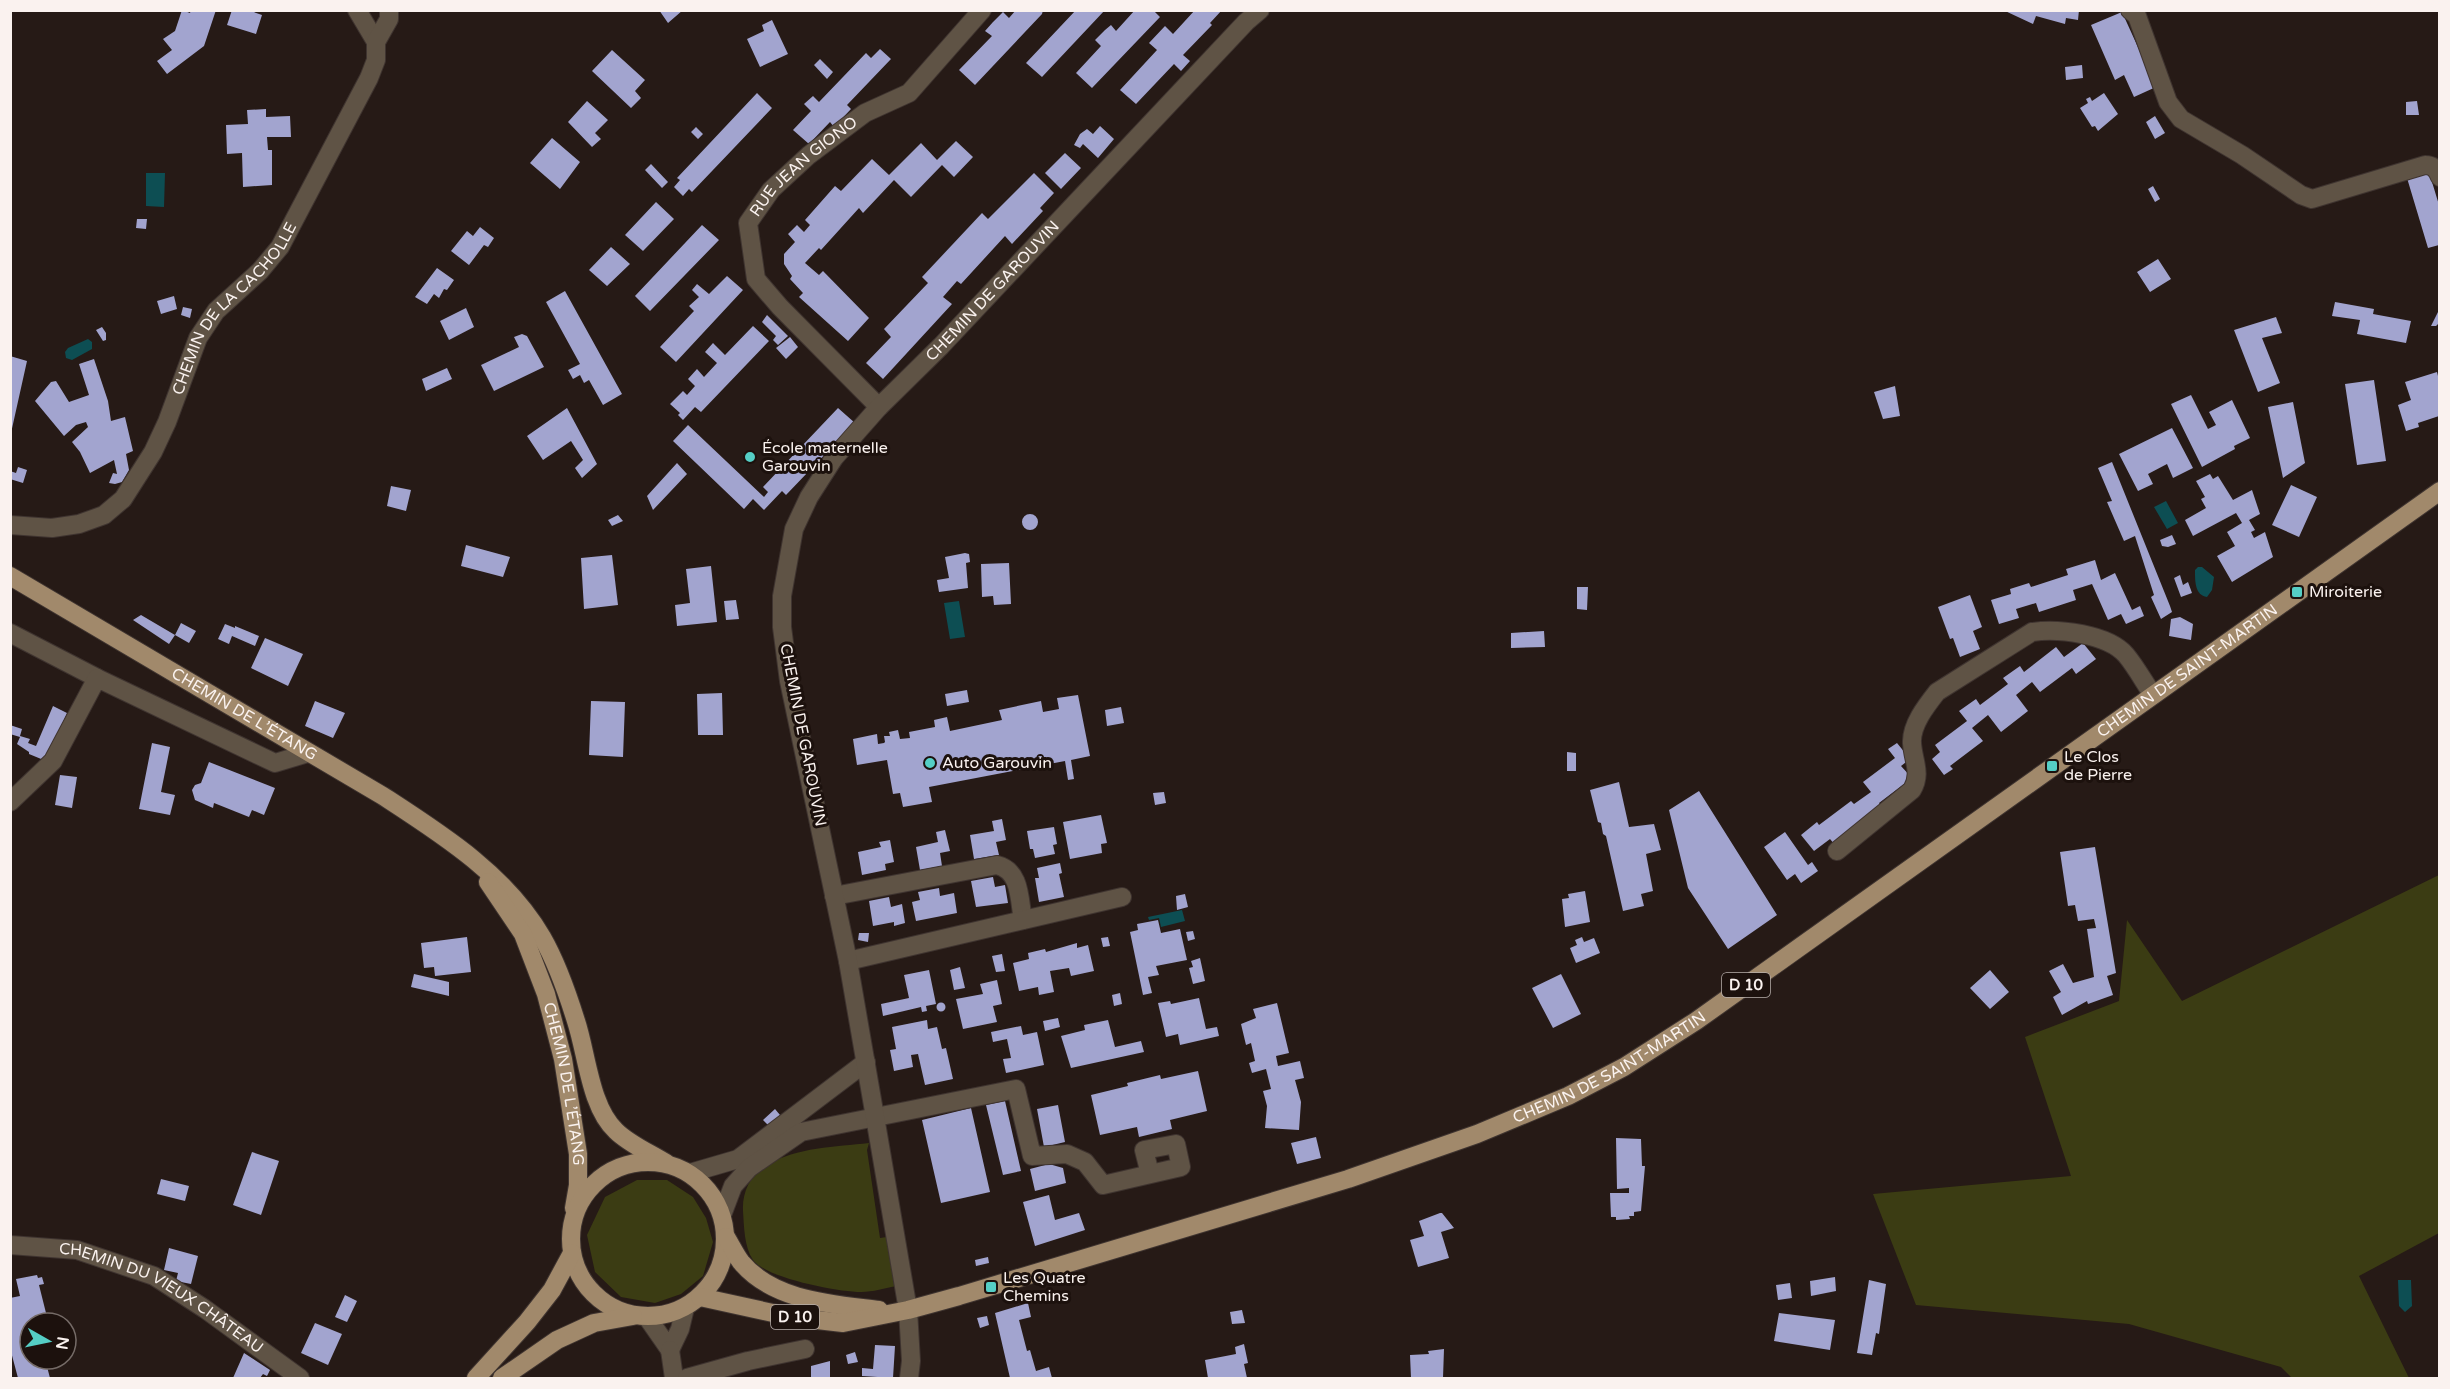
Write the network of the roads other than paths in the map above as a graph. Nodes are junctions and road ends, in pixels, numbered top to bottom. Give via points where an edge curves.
1 (357, 10) edge
2 (389, 10) edge
3 (982, 10) edge
4 (1260, 10) edge
5 (2130, 10) edge
6 (376, 42) junction
7 (2439, 177) edge
8 (879, 407) junction
9 (2439, 491) edge
10 (10, 525) edge
11 (10, 576) edge
12 (10, 633) edge
13 (98, 678) junction
14 (2152, 694) junction
15 (308, 753) junction
16 (10, 802) edge
17 (1837, 851) dead end
18 (472, 858) junction
19 (834, 896) junction
20 (1122, 897) dead end
21 (1023, 920) junction
22 (848, 962) junction
23 (866, 1062) junction
24 (875, 1117) junction
25 (666, 1163) junction
26 (690, 1173) junction
27 (1150, 1174) dead end
28 (722, 1215) junction
29 (572, 1222) junction
30 (726, 1238) junction
31 (10, 1245) edge
32 (572, 1253) junction
33 (700, 1297) junction
34 (685, 1308) junction
35 (900, 1311) junction
36 (640, 1316) junction
37 (805, 1349) dead end
38 (670, 1350) junction
39 (300, 1378) edge
40 (476, 1378) edge
41 (502, 1378) edge
42 (674, 1378) edge
43 (687, 1378) edge
44 (909, 1378) edge

1 - 6 street
2 - 6 street, CHEMIN DE LA CACHOLLE via 389,19
3 - 8 street, RUE JEAN GIONO via 909,93 865,113 809,155 771,190 748,223 756,279
4 - 8 street, CHEMIN DE GAROUVIN
5 - 7 street via 2137,16 2168,102 2181,119 2301,195 2312,199 2425,165 2432,165
6 - 10 street, CHEMIN DE LA CACHOLLE via 376,60 369,78 297,218 280,247 216,311 198,338 167,422 123,499 104,515 79,524 52,528
8 - 19 street, CHEMIN DE GAROUVIN via 834,458 809,497 794,529 782,596 789,681
9 - 14 main road, CHEMIN DE SAINT-MARTIN / D 10
11 - 15 main road, CHEMIN DE L’ÉTANG
12 - 13 street
13 - 15 street via 275,763
13 - 16 street via 53,761
14 - 17 street via 2125,654 2115,646 2079,633 2032,632 1937,692 1914,730 1917,772 1912,790
14 - 35 main road, CHEMIN DE SAINT-MARTIN / D 10 via 1696,1020 1624,1067 1568,1096 1477,1134 1348,1179
15 - 18 main road, CHEMIN DE L’ÉTANG via 421,820
18 - 25 main road, CHEMIN DE L’ÉTANG via 515,898 542,938 577,1023 599,1107 615,1131
18 - 29 main road, CHEMIN DE L’ÉTANG via 523,934 549,1005 563,1059 578,1154
19 - 21 street via 997,865 1014,875
19 - 22 street, CHEMIN DE GAROUVIN
20 - 21 street
21 - 22 street
22 - 23 street, CHEMIN DE GAROUVIN
23 - 24 street, CHEMIN DE GAROUVIN
23 - 26 street via 738,1159
24 - 27 street via 1016,1089 1032,1156 1067,1154 1085,1162 1103,1185
24 - 28 street via 801,1132 749,1168 733,1186
24 - 35 street, CHEMIN DE GAROUVIN
25 - 26 main road
25 - 29 main road via 641,1161 618,1167 597,1180 581,1199
26 - 28 main road via 710,1191
28 - 30 main road
29 - 32 main road
30 - 33 main road via 723,1260
30 - 35 main road, D 10 via 741,1262 760,1279 783,1291 815,1301
31 - 39 street, CHEMIN DU VIEUX CHÂTEAU via 77,1250 154,1276
32 - 36 main road via 579,1275 592,1293 611,1307
32 - 40 main road via 552,1290
33 - 34 main road
33 - 35 main road, D 10 via 790,1317 843,1323
34 - 36 main road via 667,1315
34 - 38 street
35 - 44 street, CHEMIN DE GAROUVIN via 911,1361
36 - 38 street
36 - 41 main road via 594,1323 557,1340
37 - 43 street
38 - 42 street

